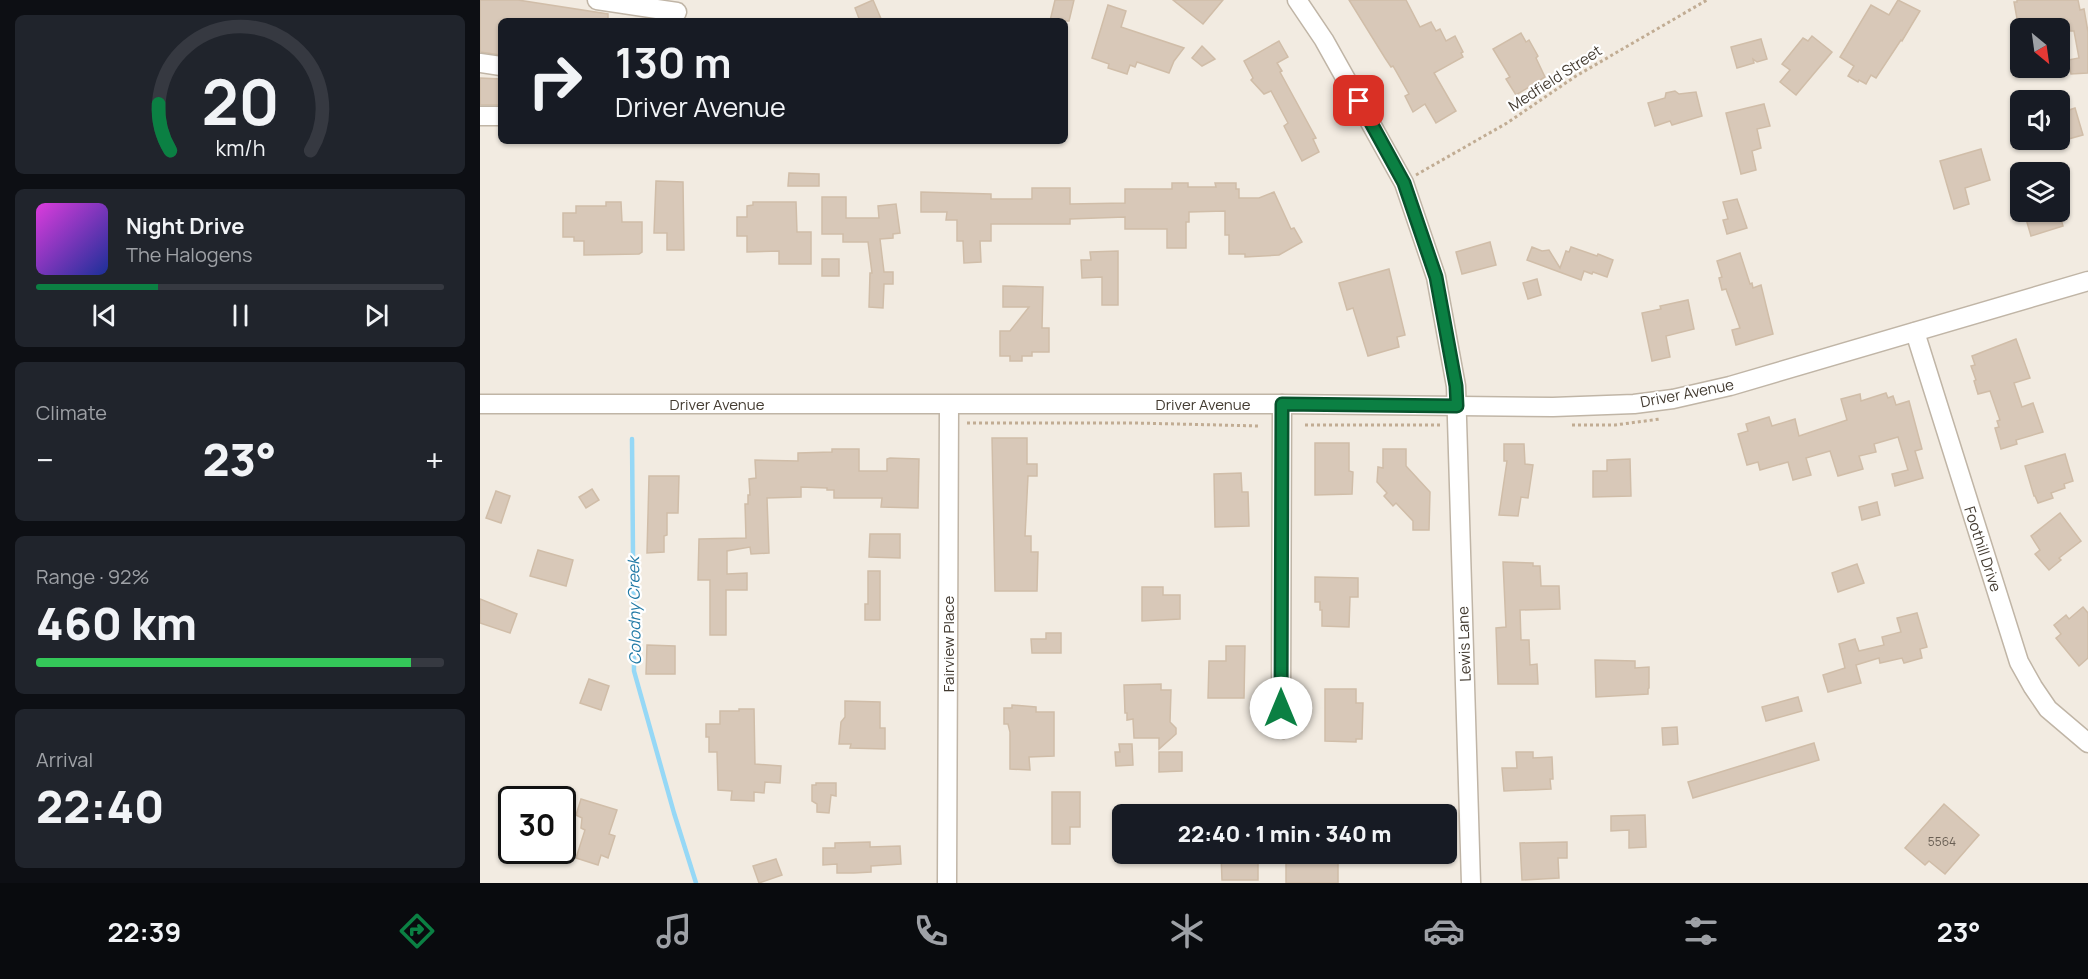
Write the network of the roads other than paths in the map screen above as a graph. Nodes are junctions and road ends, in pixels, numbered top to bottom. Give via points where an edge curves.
1 (597, 0) edge
2 (1297, 0) edge
3 (677, 12) dead end
4 (480, 63) edge
5 (498, 66) edge
6 (480, 116) edge
7 (498, 116) edge
8 (2088, 281) edge
9 (1915, 332) junction
10 (480, 404) edge
11 (1282, 404) junction
12 (949, 405) junction
13 (1457, 406) junction
14 (1283, 729) dead end
15 (2088, 743) edge
16 (947, 883) edge
17 (1471, 883) edge

1 - 3 street
2 - 13 street, Lewis Lane via 1324,40 1404,183 1436,277
4 - 5 street
6 - 7 street
8 - 9 street, Driver Avenue
9 - 13 street, Driver Avenue via 1673,399 1606,406
9 - 15 street, Foothill Drive via 2019,662 2048,709
10 - 12 street, Driver Avenue
11 - 12 street, Driver Avenue
11 - 13 street, Driver Avenue
11 - 14 street
12 - 16 street, Fairview Place
13 - 17 street, Lewis Lane

